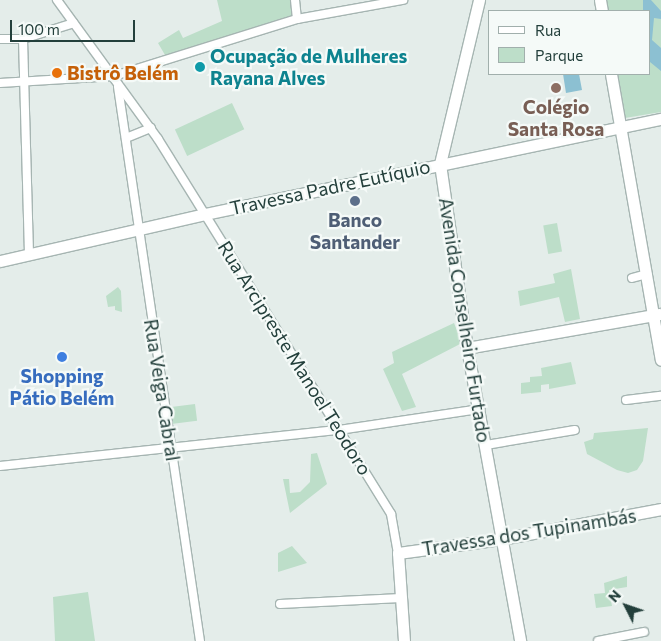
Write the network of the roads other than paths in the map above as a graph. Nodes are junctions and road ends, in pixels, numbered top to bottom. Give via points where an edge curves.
1 (57, 0) edge
2 (295, 0) edge
3 (403, 0) edge
4 (479, 0) edge
5 (297, 19) junction
6 (74, 22) junction
7 (0, 39) edge
8 (23, 39) junction
9 (611, 75) edge
10 (114, 76) junction
11 (24, 82) junction
12 (0, 83) edge
13 (118, 87) junction
14 (661, 119) edge
15 (150, 128) junction
16 (619, 128) junction
17 (126, 138) junction
18 (440, 164) junction
19 (205, 214) junction
20 (139, 230) junction
21 (29, 255) junction
22 (0, 261) edge
23 (647, 274) junction
24 (632, 278) dead end
25 (658, 314) edge
26 (467, 348) junction
27 (661, 360) edge
28 (661, 396) edge
29 (626, 400) dead end
30 (480, 409) junction
31 (340, 430) junction
32 (575, 430) dead end
33 (486, 445) junction
34 (172, 447) junction
35 (0, 466) edge
36 (661, 510) edge
37 (501, 539) junction
38 (398, 553) junction
39 (402, 598) junction
40 (280, 604) dead end
41 (644, 632) dead end
42 (200, 641) edge
43 (404, 641) edge
44 (520, 641) edge
45 (598, 641) edge

1 - 6 street, Rua Arcipreste Manoel Teodoro
2 - 5 street
3 - 5 street
4 - 18 main road, Avenida Conselheiro Furtado
5 - 10 street
6 - 8 street
6 - 10 street, Rua Arcipreste Manoel Teodoro
7 - 8 street
8 - 11 street
9 - 16 main road
10 - 11 street
10 - 13 street, Rua Arcipreste Manoel Teodoro
11 - 12 street
11 - 21 street
13 - 15 street, Rua Arcipreste Manoel Teodoro
13 - 17 street, Rua Veiga Cabral
14 - 16 main road, Travessa Padre Eutíquio
15 - 17 street
15 - 19 street, Rua Arcipreste Manoel Teodoro
16 - 18 main road, Travessa Padre Eutíquio
16 - 23 main road
17 - 20 street, Rua Veiga Cabral
18 - 19 main road, Travessa Padre Eutíquio
18 - 26 main road, Avenida Conselheiro Furtado
19 - 20 main road, Travessa Padre Eutíquio
19 - 31 street, Rua Arcipreste Manoel Teodoro
20 - 21 main road, Travessa Padre Eutíquio
20 - 34 street, Rua Veiga Cabral
21 - 22 main road, Travessa Padre Eutíquio
23 - 24 street
23 - 25 main road
25 - 26 main road
25 - 27 main road
26 - 30 main road, Avenida Conselheiro Furtado
28 - 29 street
30 - 31 street
30 - 33 main road, Avenida Conselheiro Furtado
31 - 34 street
31 - 38 street, Rua Arcipreste Manoel Teodoro via 391,514
32 - 33 street
33 - 37 main road, Avenida Conselheiro Furtado
34 - 35 street
34 - 42 street, Rua Veiga Cabral
36 - 37 main road, Travessa dos Tupinambás
37 - 38 main road, Travessa dos Tupinambás
37 - 44 main road, Avenida Conselheiro Furtado
38 - 39 main road, Rua Arcipreste Manoel Teodoro
39 - 40 street
39 - 43 main road, Rua Arcipreste Manoel Teodoro
41 - 45 street

